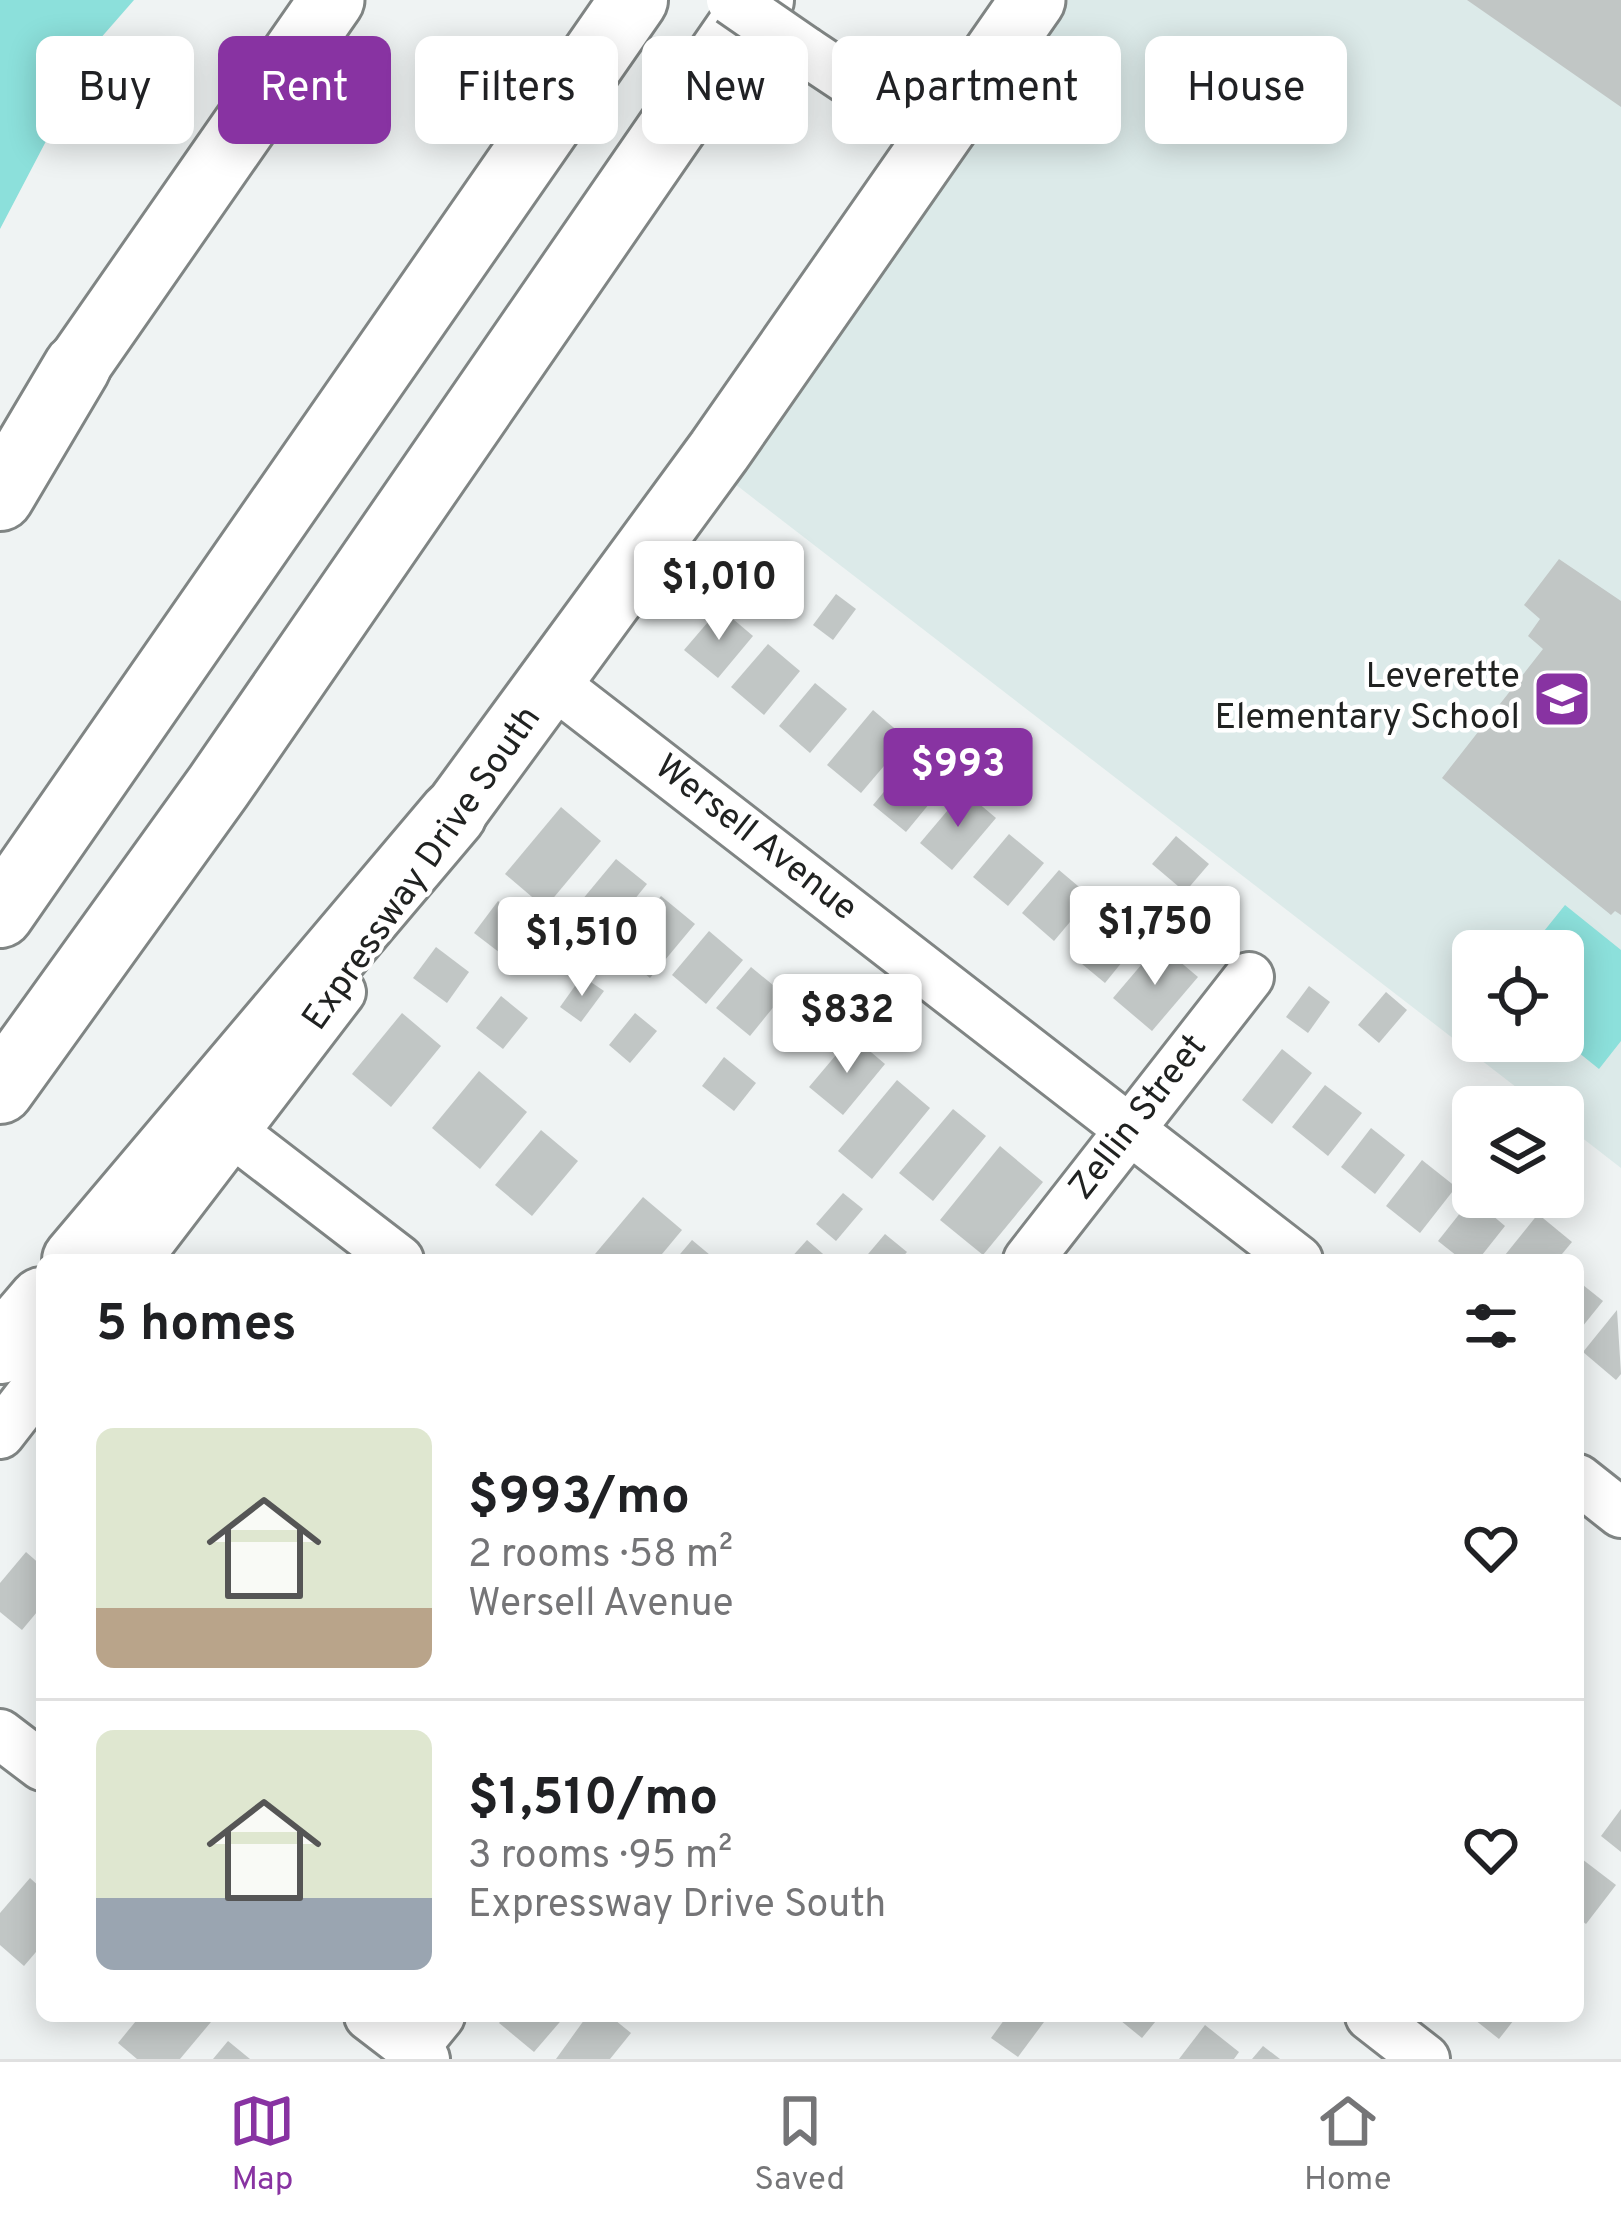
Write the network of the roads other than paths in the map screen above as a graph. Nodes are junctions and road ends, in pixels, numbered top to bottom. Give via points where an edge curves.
1 (332, 0) edge
2 (634, 0) edge
3 (730, 0) edge
4 (760, 0) edge
5 (1034, 0) edge
6 (1010, 36) edge
7 (832, 69) edge
8 (936, 144) edge
9 (77, 367) junction
10 (0, 479) edge
11 (0, 497) edge
12 (553, 683) junction
13 (453, 814) junction
14 (0, 914) edge
15 (1249, 976) dead end
16 (0, 1090) edge
17 (1130, 1129) junction
18 (235, 1133) junction
19 (81, 1254) edge
20 (141, 1254) edge
21 (391, 1254) edge
22 (1033, 1254) edge
23 (1290, 1254) edge
24 (36, 1307) edge
25 (0, 1350) edge
26 (36, 1388) edge
27 (0, 1434) edge
28 (1584, 1484) edge
29 (1621, 1513) edge
30 (0, 1734) edge
31 (36, 1761) edge
32 (383, 2022) edge
33 (1378, 2022) edge
34 (426, 2041) edge
35 (1425, 2059) edge

1 - 9 main road
2 - 14 highway
3 - 7 street, bridge
4 - 16 highway
5 - 6 main road, Expressway Drive South
8 - 12 main road, Expressway Drive South
9 - 10 street
9 - 11 highway
12 - 13 main road, Expressway Drive South
12 - 17 street, Wersell Avenue
13 - 18 street, Expressway Drive South via 397,917
13 - 19 highway
15 - 17 street, Zellin Street
17 - 22 street, Zellin Street
17 - 23 street, Wersell Avenue
18 - 20 street, Expressway Drive South
18 - 21 street
24 - 25 highway
26 - 27 street
28 - 29 street
30 - 31 street
32 - 34 street
33 - 35 street

